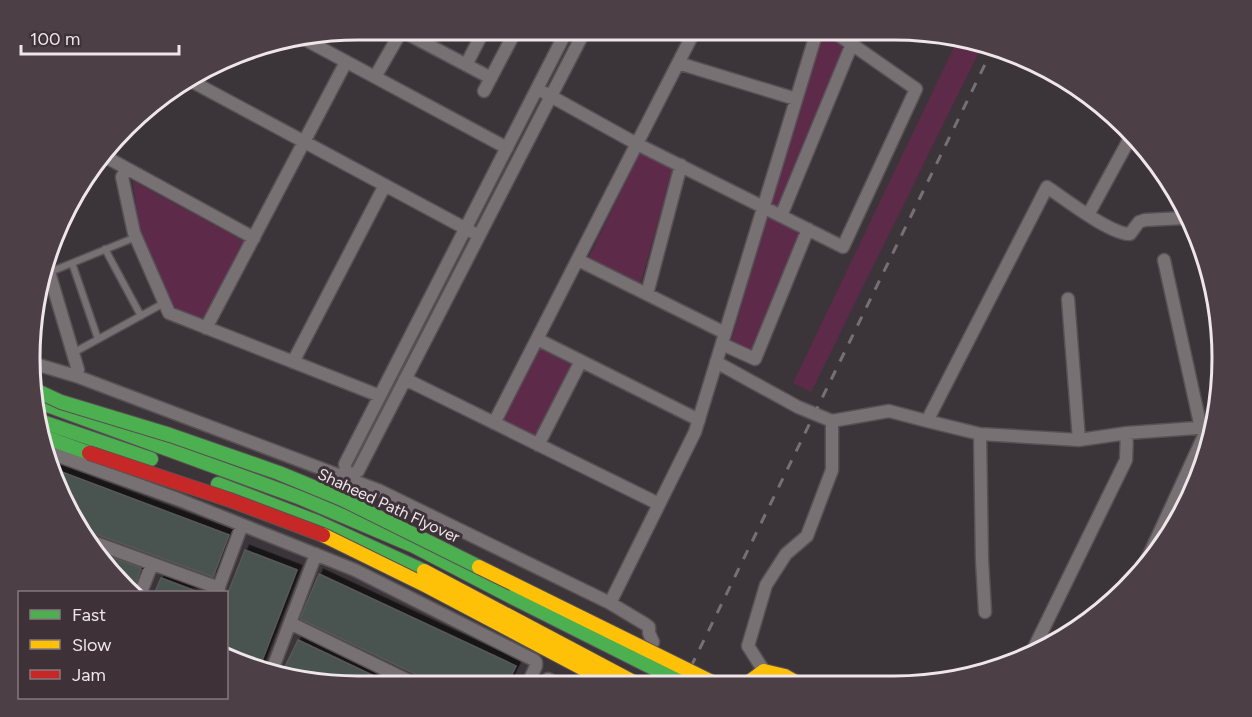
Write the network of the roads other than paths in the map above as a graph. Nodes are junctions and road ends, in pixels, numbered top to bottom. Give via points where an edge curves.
1 (396, 40) edge
2 (420, 40) edge
3 (479, 40) edge
4 (511, 40) edge
5 (562, 40) edge
6 (580, 40) edge
7 (690, 40) edge
8 (813, 40) edge
9 (846, 40) edge
10 (313, 44) edge
11 (852, 44) junction
12 (346, 62) junction
13 (678, 63) junction
14 (466, 65) junction
15 (375, 77) junction
16 (491, 78) junction
17 (197, 84) edge
18 (537, 89) junction
19 (484, 91) dead end
20 (550, 96) junction
21 (796, 99) junction
22 (305, 142) junction
23 (1127, 143) edge
24 (637, 144) junction
25 (507, 148) junction
26 (110, 160) edge
27 (681, 165) junction
28 (127, 169) junction
29 (385, 184) junction
30 (763, 207) junction
31 (1088, 215) junction
32 (781, 216) junction
33 (1179, 219) edge
34 (466, 228) junction
35 (808, 229) junction
36 (479, 235) junction
37 (136, 237) junction
38 (254, 238) junction
39 (105, 249) junction
40 (578, 260) junction
41 (1164, 260) dead end
42 (72, 263) junction
43 (54, 266) edge
44 (51, 277) edge
45 (647, 294) junction
46 (1068, 299) dead end
47 (165, 303) junction
48 (141, 316) junction
49 (206, 328) junction
50 (723, 338) junction
51 (98, 339) junction
52 (537, 339) junction
53 (73, 354) junction
54 (582, 361) junction
55 (293, 362) junction
56 (716, 362) junction
57 (40, 366) edge
58 (75, 376) junction
59 (405, 379) junction
60 (42, 393) edge
61 (380, 396) junction
62 (44, 404) edge
63 (699, 420) junction
64 (1205, 420) edge
65 (832, 421) junction
66 (927, 421) junction
67 (494, 423) junction
68 (48, 424) edge
69 (1204, 427) edge
70 (1127, 433) junction
71 (980, 434) junction
72 (51, 439) edge
73 (1079, 440) junction
74 (538, 445) junction
75 (55, 455) edge
76 (347, 478) junction
77 (659, 504) junction
78 (242, 525) junction
79 (101, 545) edge
80 (316, 554) junction
81 (152, 564) junction
82 (476, 565) junction
83 (424, 571) junction
84 (406, 575) junction
85 (218, 590) edge
86 (142, 591) edge
87 (512, 597) junction
88 (610, 603) junction
89 (985, 612) dead end
90 (290, 623) junction
91 (649, 633) junction
92 (1037, 643) edge
93 (274, 665) edge
94 (764, 671) junction
95 (399, 676) edge
96 (531, 676) edge
97 (596, 676) edge
98 (618, 676) edge
99 (622, 676) edge
100 (632, 676) edge
101 (669, 676) edge
102 (700, 676) edge
103 (757, 676) edge
104 (785, 676) edge

1 - 15 street
2 - 14 street
3 - 14 street
4 - 16 street
5 - 18 street
6 - 20 street
7 - 13 street
8 - 21 street
9 - 11 street
10 - 12 street
11 - 32 street
11 - 35 street via 916,89 843,247
12 - 15 street
12 - 22 street
13 - 21 street
13 - 24 street
14 - 16 street
15 - 25 street
16 - 19 street
17 - 22 street
18 - 20 street
18 - 25 street
20 - 24 street
20 - 36 street
21 - 30 street
22 - 29 street
22 - 38 street
23 - 31 street
24 - 27 street
24 - 40 street
25 - 34 street
26 - 28 street
27 - 30 street
27 - 45 street
28 - 37 street via 122,177
28 - 38 street
29 - 34 street
29 - 55 street
30 - 32 street
30 - 50 street
31 - 33 street via 1122,234 1130,234 1145,220
31 - 66 street via 1047,187
32 - 35 street
34 - 36 street
34 - 61 street
35 - 50 street via 755,359
36 - 59 street
37 - 39 lane
37 - 47 street
38 - 49 street
39 - 42 lane
39 - 48 lane
40 - 45 street
40 - 52 street
41 - 64 street
42 - 43 lane
42 - 51 lane
44 - 53 street
45 - 50 street
46 - 73 street
47 - 48 lane
47 - 49 street via 169,313
48 - 51 lane
49 - 55 street
50 - 56 street
51 - 53 lane
52 - 54 street
52 - 67 street
53 - 58 street via 78,370
54 - 63 street
54 - 74 street
55 - 61 street
56 - 63 street
56 - 65 street
57 - 58 street
58 - 76 street
59 - 67 street
59 - 76 street via 358,471
60 - 82 main road, Shaheed Path Flyover, bridge via 279,473 342,499
61 - 76 street via 345,464
62 - 87 main road, Shaheed Path Flyover via 301,498 414,546
63 - 77 street
65 - 66 street via 889,411
65 - 94 street via 832,470 807,536 786,554 766,585 748,646
66 - 71 street
67 - 74 street
68 - 83 main road via 317,522
69 - 70 street
70 - 73 street
70 - 92 street via 1126,460
71 - 73 street
71 - 89 street
72 - 84 main road, bridge via 313,531
74 - 77 street
75 - 78 street
76 - 88 street
77 - 88 street
78 - 80 street
78 - 85 street
79 - 81 street
80 - 90 street
80 - 96 street via 534,660 536,666
81 - 85 street
81 - 86 street
82 - 87 main road, bridge
82 - 102 main road, Shaheed Path Flyover, bridge
83 - 84 main road, bridge
83 - 99 main road, bridge
84 - 97 main road, bridge
87 - 101 main road, Shaheed Path Flyover, bridge
88 - 91 street via 648,626
90 - 93 street
90 - 95 street
91 - 98 street via 642,635
91 - 100 street via 653,642
94 - 103 main road
94 - 104 main road

